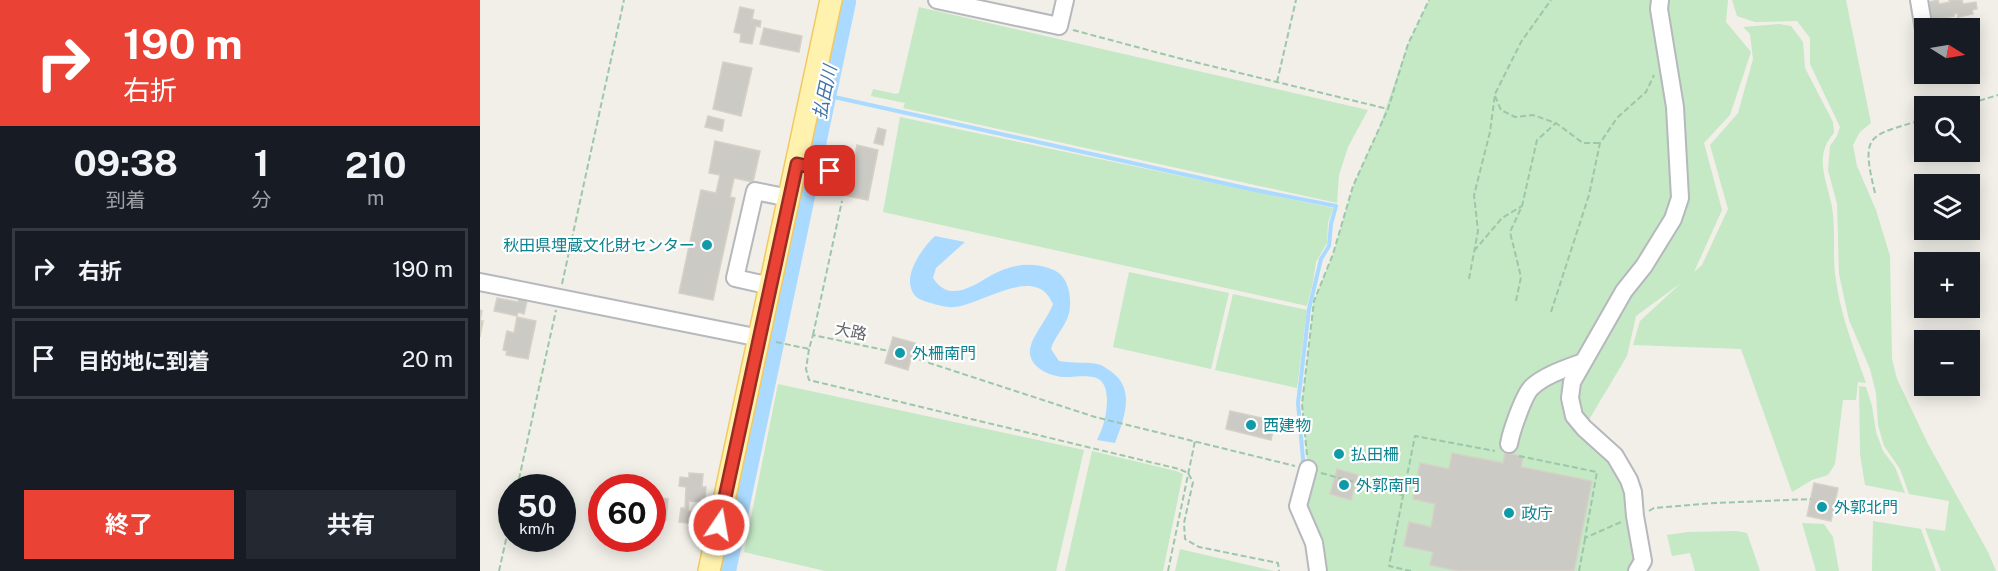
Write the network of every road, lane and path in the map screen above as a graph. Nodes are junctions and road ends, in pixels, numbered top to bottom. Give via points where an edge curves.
1 (624, 0) edge
2 (831, 0) edge
3 (937, 0) edge
4 (1065, 0) edge
5 (1296, 0) edge
6 (1430, 0) edge
7 (1551, 0) edge
8 (1660, 0) edge
9 (1919, 0) edge
10 (1922, 18) edge
11 (1059, 26) junction
12 (1654, 75) dead end
13 (1277, 83) junction
14 (1495, 94) junction
15 (1998, 95) edge
16 (1980, 100) edge
17 (1388, 109) junction
18 (1914, 122) edge
19 (1556, 123) junction
20 (1600, 143) junction
21 (797, 164) junction
22 (830, 171) dead end
23 (1875, 193) dead end
24 (789, 198) junction
25 (842, 201) dead end
26 (1522, 206) junction
27 (1473, 252) junction
28 (1469, 279) dead end
29 (480, 282) edge
30 (771, 286) junction
31 (559, 299) junction
32 (1516, 302) dead end
33 (1551, 312) dead end
34 (813, 335) junction
35 (760, 338) junction
36 (783, 344) dead end
37 (809, 349) junction
38 (889, 351) dead end
39 (911, 357) dead end
40 (1583, 362) junction
41 (1195, 441) junction
42 (1509, 451) junction
43 (1308, 469) junction
44 (1188, 473) junction
45 (520, 474) edge
46 (1402, 495) junction
47 (1811, 499) dead end
48 (1635, 516) junction
49 (1586, 538) junction
50 (503, 552) edge
51 (499, 571) edge
52 (709, 571) edge
53 (1168, 571) edge
54 (1279, 571) edge
55 (1318, 571) edge
56 (1411, 571) edge
57 (1579, 571) edge
58 (1638, 571) edge

1 - 31 path
2 - 21 main road
3 - 11 street
4 - 11 street
5 - 13 path
6 - 17 path via 1408,44
7 - 14 path via 1521,42
8 - 40 street via 1675,107 1680,198 1673,219 1624,291
9 - 10 street
11 - 13 path
12 - 20 path via 1646,92 1617,118
13 - 17 path
14 - 19 path via 1501,110 1515,117 1533,115
14 - 27 path via 1474,195 1478,231
15 - 16 path
17 - 43 path via 1353,186 1314,301 1302,404
18 - 23 path via 1871,140 1868,164
19 - 20 path via 1583,143
19 - 26 path via 1537,140
20 - 33 path via 1589,195
21 - 22 street
21 - 24 main road
24 - 30 main road
24 - 30 street via 755,190 735,278
25 - 34 path
26 - 27 path via 1503,218
26 - 32 path via 1510,232 1521,277
27 - 28 path
29 - 31 street
30 - 35 main road
31 - 35 street
31 - 45 path
34 - 37 path, 大路
34 - 38 path, 大路
35 - 52 main road
36 - 37 path
37 - 44 path, 大路 via 809,380
39 - 41 path via 1095,417
40 - 42 street via 1530,387 1512,429
40 - 48 street via 1572,382 1574,416 1615,456 1633,492
41 - 43 path
41 - 44 path
42 - 46 path via 1415,436
42 - 49 path via 1597,472
43 - 46 path
43 - 55 street via 1298,506 1314,543
44 - 53 path
44 - 54 path via 1193,482 1184,523 1185,539 1199,547 1278,563
46 - 56 path via 1389,566
47 - 48 path via 1654,508
48 - 49 path
48 - 58 street via 1643,561
49 - 57 path
50 - 51 path

